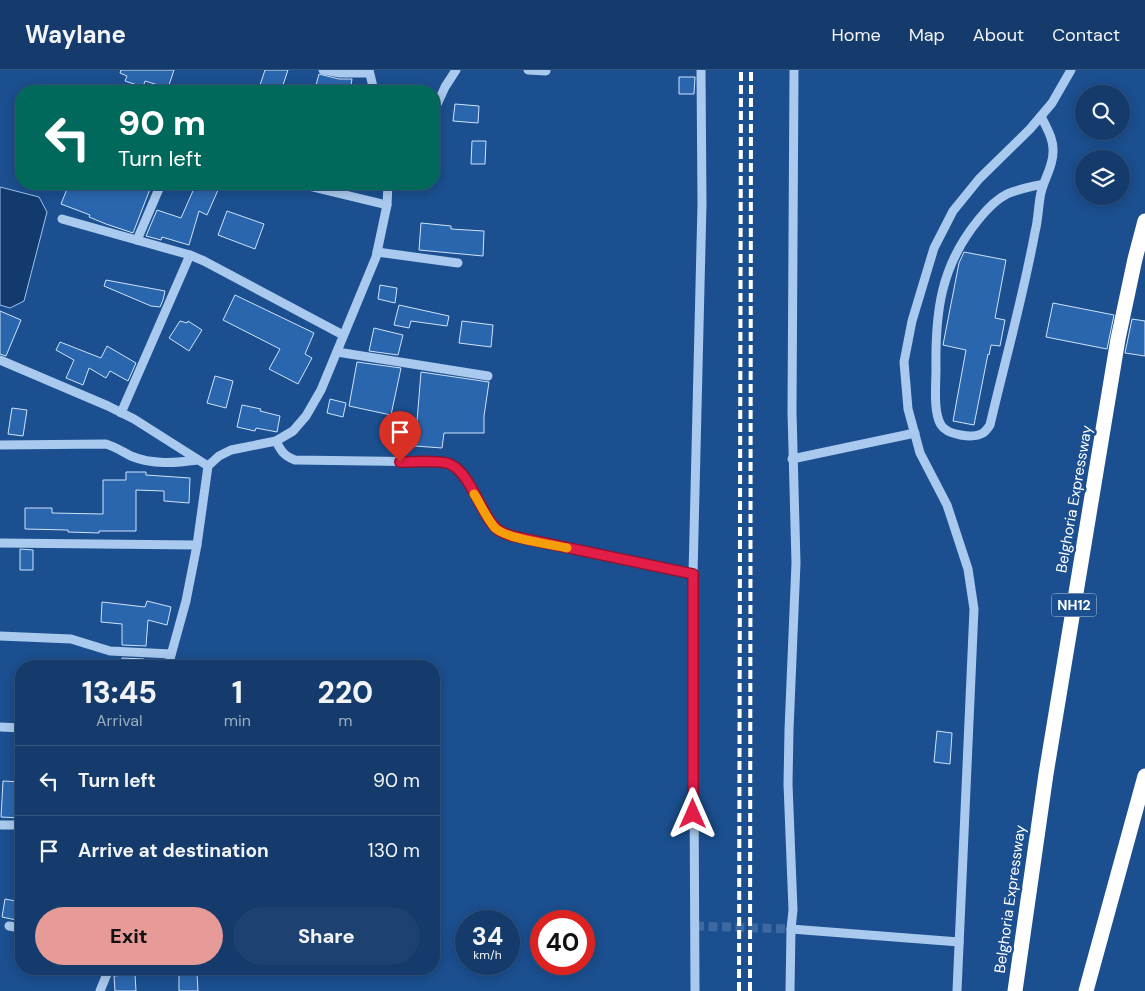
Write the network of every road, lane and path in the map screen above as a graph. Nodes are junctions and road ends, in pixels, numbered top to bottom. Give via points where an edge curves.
1 (323, 70) edge
2 (456, 70) edge
3 (528, 70) edge
4 (701, 70) edge
5 (794, 70) edge
6 (1071, 70) edge
7 (369, 71) edge
8 (546, 71) edge
9 (372, 85) edge
10 (440, 98) edge
11 (1041, 116) junction
12 (1043, 184) junction
13 (158, 190) edge
14 (325, 190) edge
15 (388, 190) edge
16 (387, 205) junction
17 (62, 219) dead end
18 (1145, 221) edge
19 (137, 240) junction
20 (377, 252) junction
21 (190, 255) junction
22 (458, 263) dead end
23 (343, 336) junction
24 (336, 352) junction
25 (0, 360) edge
26 (488, 376) dead end
27 (121, 413) junction
28 (915, 433) junction
29 (276, 441) junction
30 (0, 445) edge
31 (792, 458) junction
32 (198, 460) junction
33 (208, 466) junction
34 (0, 543) edge
35 (197, 544) junction
36 (693, 574) junction
37 (0, 636) edge
38 (171, 654) junction
39 (170, 660) edge
40 (0, 727) edge
41 (15, 728) edge
42 (1145, 776) edge
43 (0, 825) edge
44 (15, 825) edge
45 (9, 926) dead end
46 (15, 927) edge
47 (791, 929) junction
48 (959, 942) junction
49 (106, 975) edge
50 (108, 975) edge
51 (100, 991) edge
52 (108, 991) edge
53 (695, 991) edge
54 (790, 991) edge
55 (956, 991) edge
56 (1014, 991) edge
57 (1086, 991) edge

1 - 7 street
2 - 10 street
3 - 8 street
4 - 36 street via 702,214
5 - 31 street
6 - 11 street
7 - 9 street
11 - 12 street via 1054,149 1053,163
11 - 28 street via 952,211 934,248 912,321 904,362 908,409
12 - 12 street via 1036,232 990,425 984,433 975,436 950,432 941,426 936,413 935,341 947,274 963,239 990,206 1005,195
13 - 19 street
14 - 16 street
15 - 16 street
16 - 20 street
17 - 19 street
18 - 56 highway, Belghoria Expressway / NH12 via 1118,339 1046,774
19 - 21 street
20 - 22 street
20 - 23 street
21 - 23 street
21 - 27 street
23 - 24 street
24 - 26 street
24 - 29 street via 321,390 306,416 293,432
25 - 27 street
27 - 32 street
28 - 31 street
28 - 48 street via 920,453 947,505 968,569 974,610
29 - 33 street via 231,450
29 - 36 street via 286,457 295,460 448,464 464,476 494,527 500,531
30 - 32 street via 106,444 145,460
31 - 47 street via 796,563 788,784
32 - 33 street
33 - 35 street
34 - 35 street
35 - 38 street via 184,610
36 - 53 street
37 - 38 street via 71,639 110,651
38 - 39 street
40 - 41 street
42 - 57 highway
43 - 44 street
45 - 46 street
47 - 48 street
47 - 54 street
48 - 55 street
49 - 51 street
50 - 52 street

